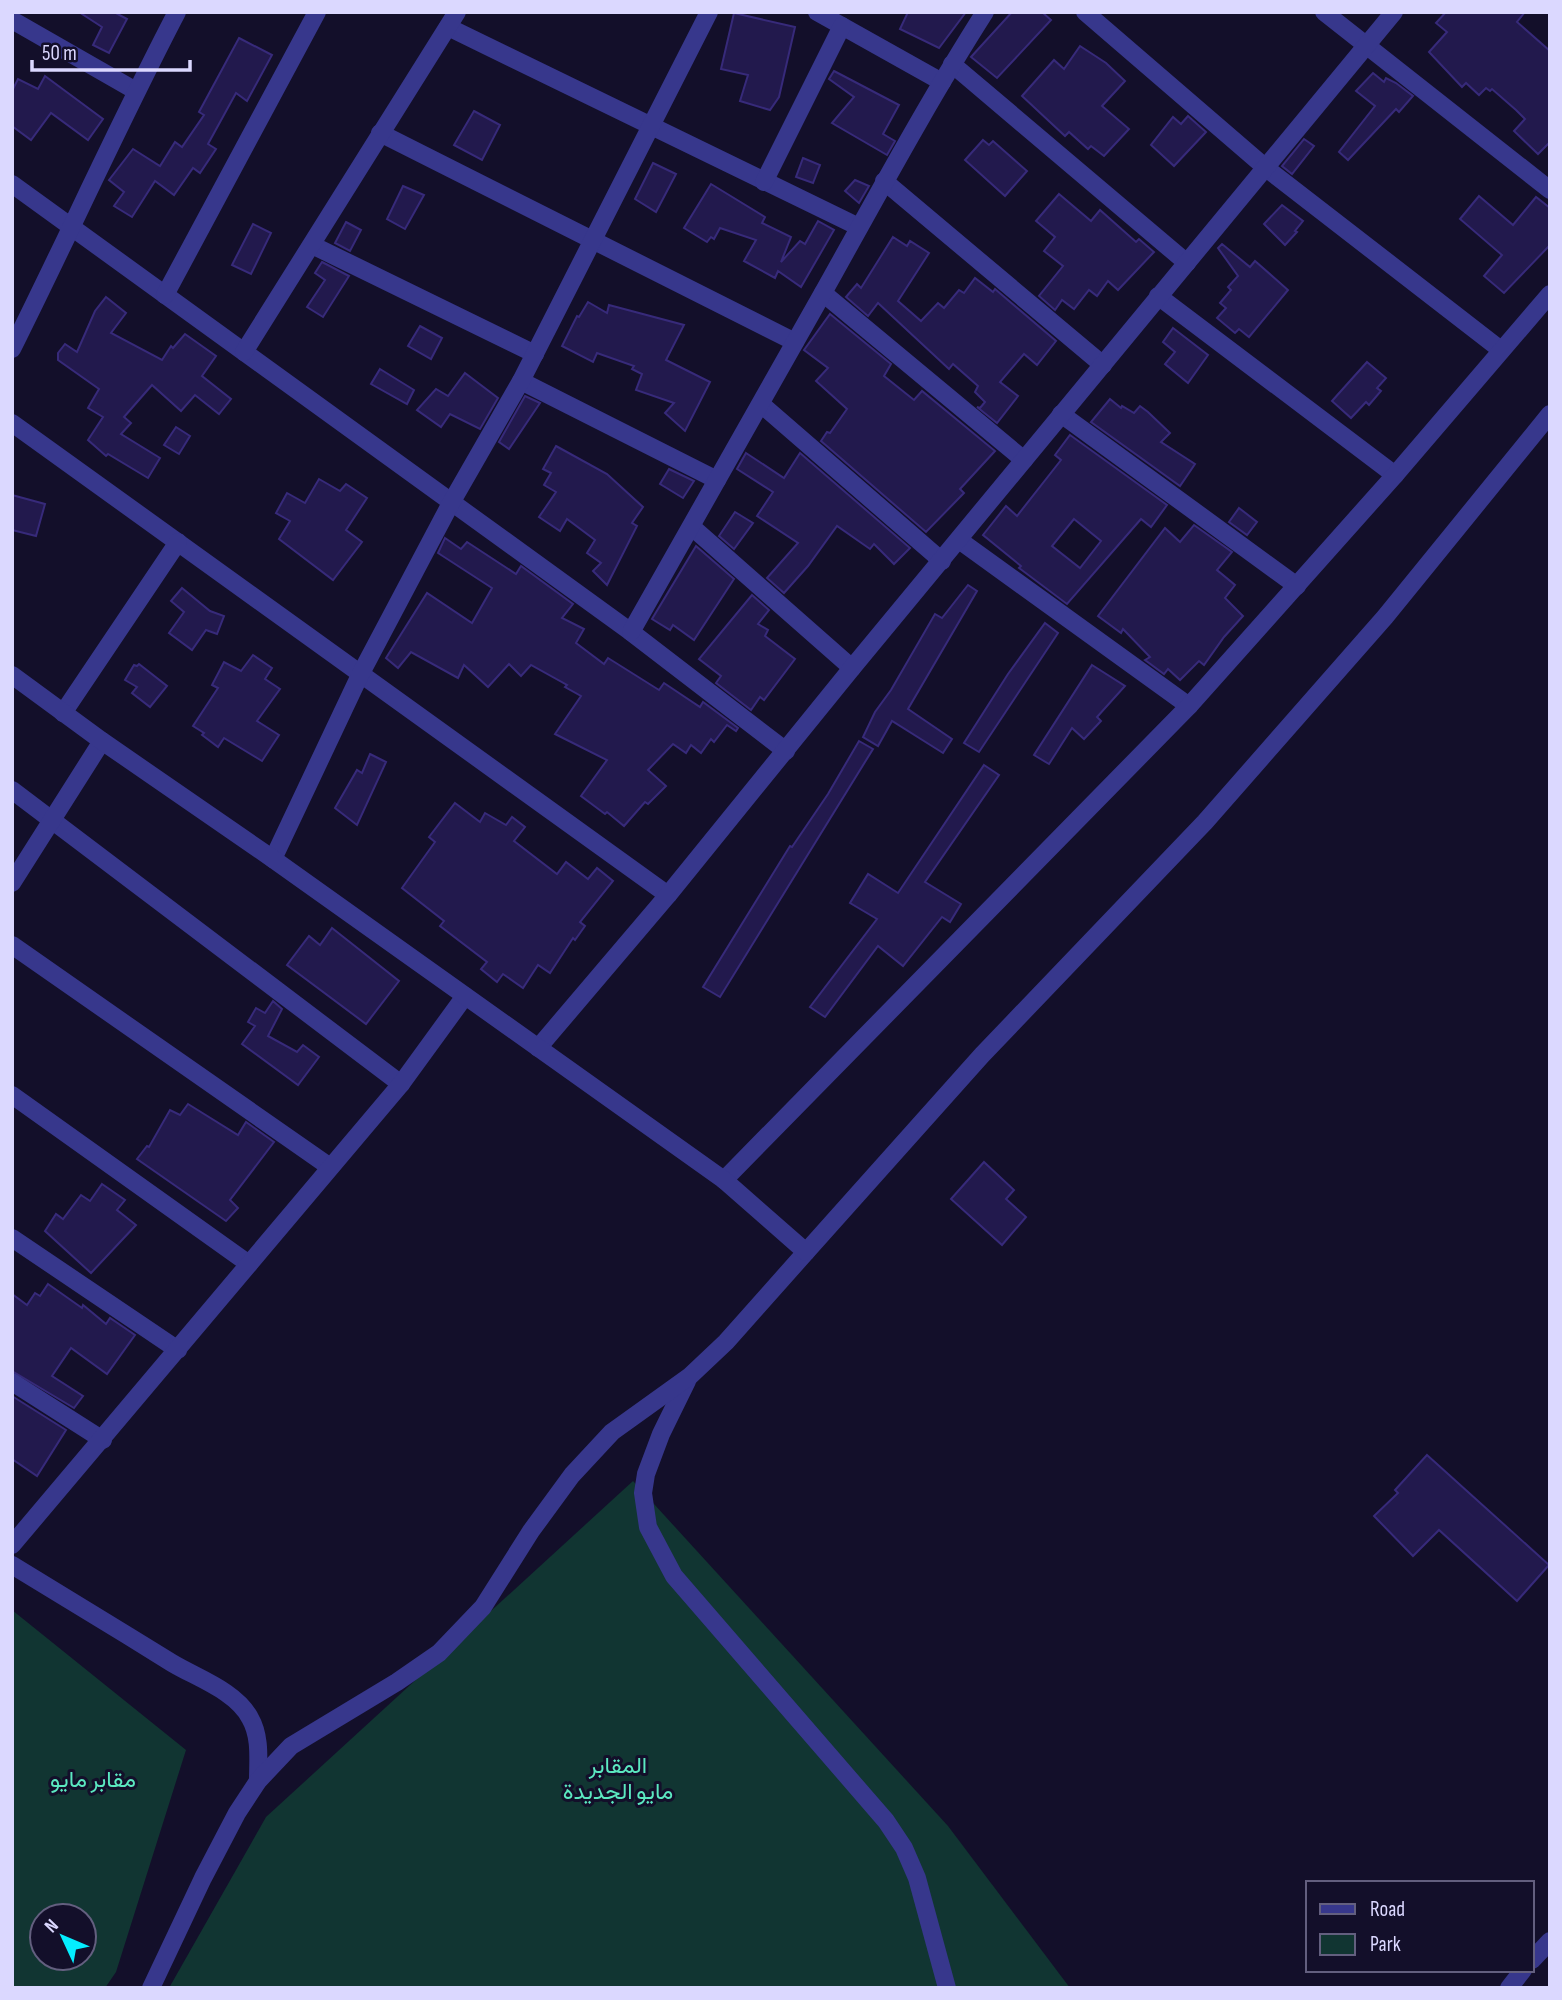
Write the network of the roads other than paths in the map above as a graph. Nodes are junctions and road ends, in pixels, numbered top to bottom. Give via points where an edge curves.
1 (177, 12) edge
2 (317, 12) edge
3 (709, 12) edge
4 (817, 12) edge
5 (985, 12) edge
6 (1085, 12) edge
7 (1324, 12) edge
8 (1394, 12) edge
9 (12, 20) edge
10 (452, 20) edge
11 (842, 26) junction
12 (1365, 46) junction
13 (952, 64) junction
14 (942, 82) junction
15 (135, 91) junction
16 (650, 126) junction
17 (380, 134) junction
18 (1266, 168) junction
19 (884, 181) junction
20 (764, 182) junction
21 (12, 184) edge
22 (1550, 190) edge
23 (859, 227) junction
24 (73, 228) junction
25 (594, 241) junction
26 (312, 245) junction
27 (1187, 263) junction
28 (823, 293) junction
29 (1550, 294) edge
30 (165, 295) junction
31 (1158, 296) junction
32 (794, 342) junction
33 (12, 349) edge
34 (1501, 351) junction
35 (244, 352) junction
36 (535, 355) junction
37 (1103, 365) junction
38 (521, 381) junction
39 (761, 404) junction
40 (1061, 414) junction
41 (1550, 414) edge
42 (12, 423) edge
43 (1024, 460) junction
44 (1395, 475) junction
45 (717, 480) junction
46 (451, 503) junction
47 (692, 527) junction
48 (958, 540) junction
49 (178, 542) junction
50 (942, 561) junction
51 (1297, 586) junction
52 (631, 632) junction
53 (852, 668) junction
54 (12, 675) edge
55 (360, 676) junction
56 (1189, 706) junction
57 (63, 713) junction
58 (102, 741) junction
59 (786, 751) junction
60 (12, 790) edge
61 (51, 819) junction
62 (273, 859) junction
63 (12, 883) edge
64 (668, 895) junction
65 (12, 946) edge
66 (465, 996) junction
67 (538, 1048) junction
68 (401, 1084) junction
69 (12, 1095) edge
70 (330, 1167) junction
71 (724, 1180) junction
72 (12, 1238) edge
73 (806, 1251) junction
74 (249, 1264) junction
75 (178, 1350) junction
76 (690, 1376) junction
77 (12, 1382) edge
78 (103, 1440) junction
79 (12, 1545) edge
80 (12, 1565) edge
81 (258, 1781) junction
82 (1550, 1941) edge
83 (1534, 1958) edge
84 (1522, 1972) edge
85 (151, 1988) edge
86 (947, 1988) edge
87 (1509, 1988) edge

1 - 15 street
2 - 30 street
3 - 16 street
4 - 11 street
5 - 13 street
6 - 18 street
7 - 12 street
8 - 12 street
9 - 15 street
10 - 16 street
10 - 17 street
11 - 14 street
11 - 20 street
12 - 18 street
12 - 22 street
13 - 14 street
13 - 27 street
14 - 19 street
15 - 24 street
16 - 20 street
16 - 25 street
17 - 25 street
17 - 26 street
18 - 27 street
18 - 34 street
19 - 23 street
19 - 37 street
20 - 23 street
21 - 24 street
23 - 28 street
24 - 30 street
24 - 33 street
25 - 32 street
25 - 36 street
26 - 35 street
26 - 36 street
27 - 31 street
28 - 32 street
28 - 43 street
29 - 34 street
30 - 35 street
31 - 37 street
31 - 44 street
32 - 39 street
34 - 44 street
35 - 46 street
36 - 38 street
37 - 40 street
38 - 45 street
38 - 46 street
39 - 45 street
39 - 50 street
40 - 43 street
40 - 51 street
41 - 73 street via 1385,617 1205,822 982,1055
42 - 49 street
43 - 48 street
44 - 51 street
45 - 47 street
46 - 52 street
46 - 55 street
47 - 52 street
47 - 53 street
48 - 50 street
48 - 56 street
49 - 55 street
49 - 57 street
50 - 53 street
51 - 56 street
52 - 59 street
53 - 59 street
54 - 57 street
55 - 62 street
55 - 64 street
56 - 71 street
57 - 58 street
58 - 61 street
58 - 62 street
59 - 64 street
60 - 61 street
61 - 63 street
61 - 68 street
62 - 66 street
64 - 67 street
65 - 70 street
66 - 67 street
66 - 68 street
67 - 71 street
68 - 70 street
69 - 74 street
70 - 74 street
71 - 73 street
72 - 75 street
73 - 76 street
74 - 75 street
75 - 78 street
76 - 81 street via 612,1432 572,1475 483,1607 439,1653 291,1746
76 - 86 street via 646,1474 643,1493 648,1527 674,1576 904,1847
77 - 78 street
78 - 79 street
80 - 81 street via 241,1705 258,1742
81 - 85 street via 203,1878
82 - 83 street
84 - 87 street

